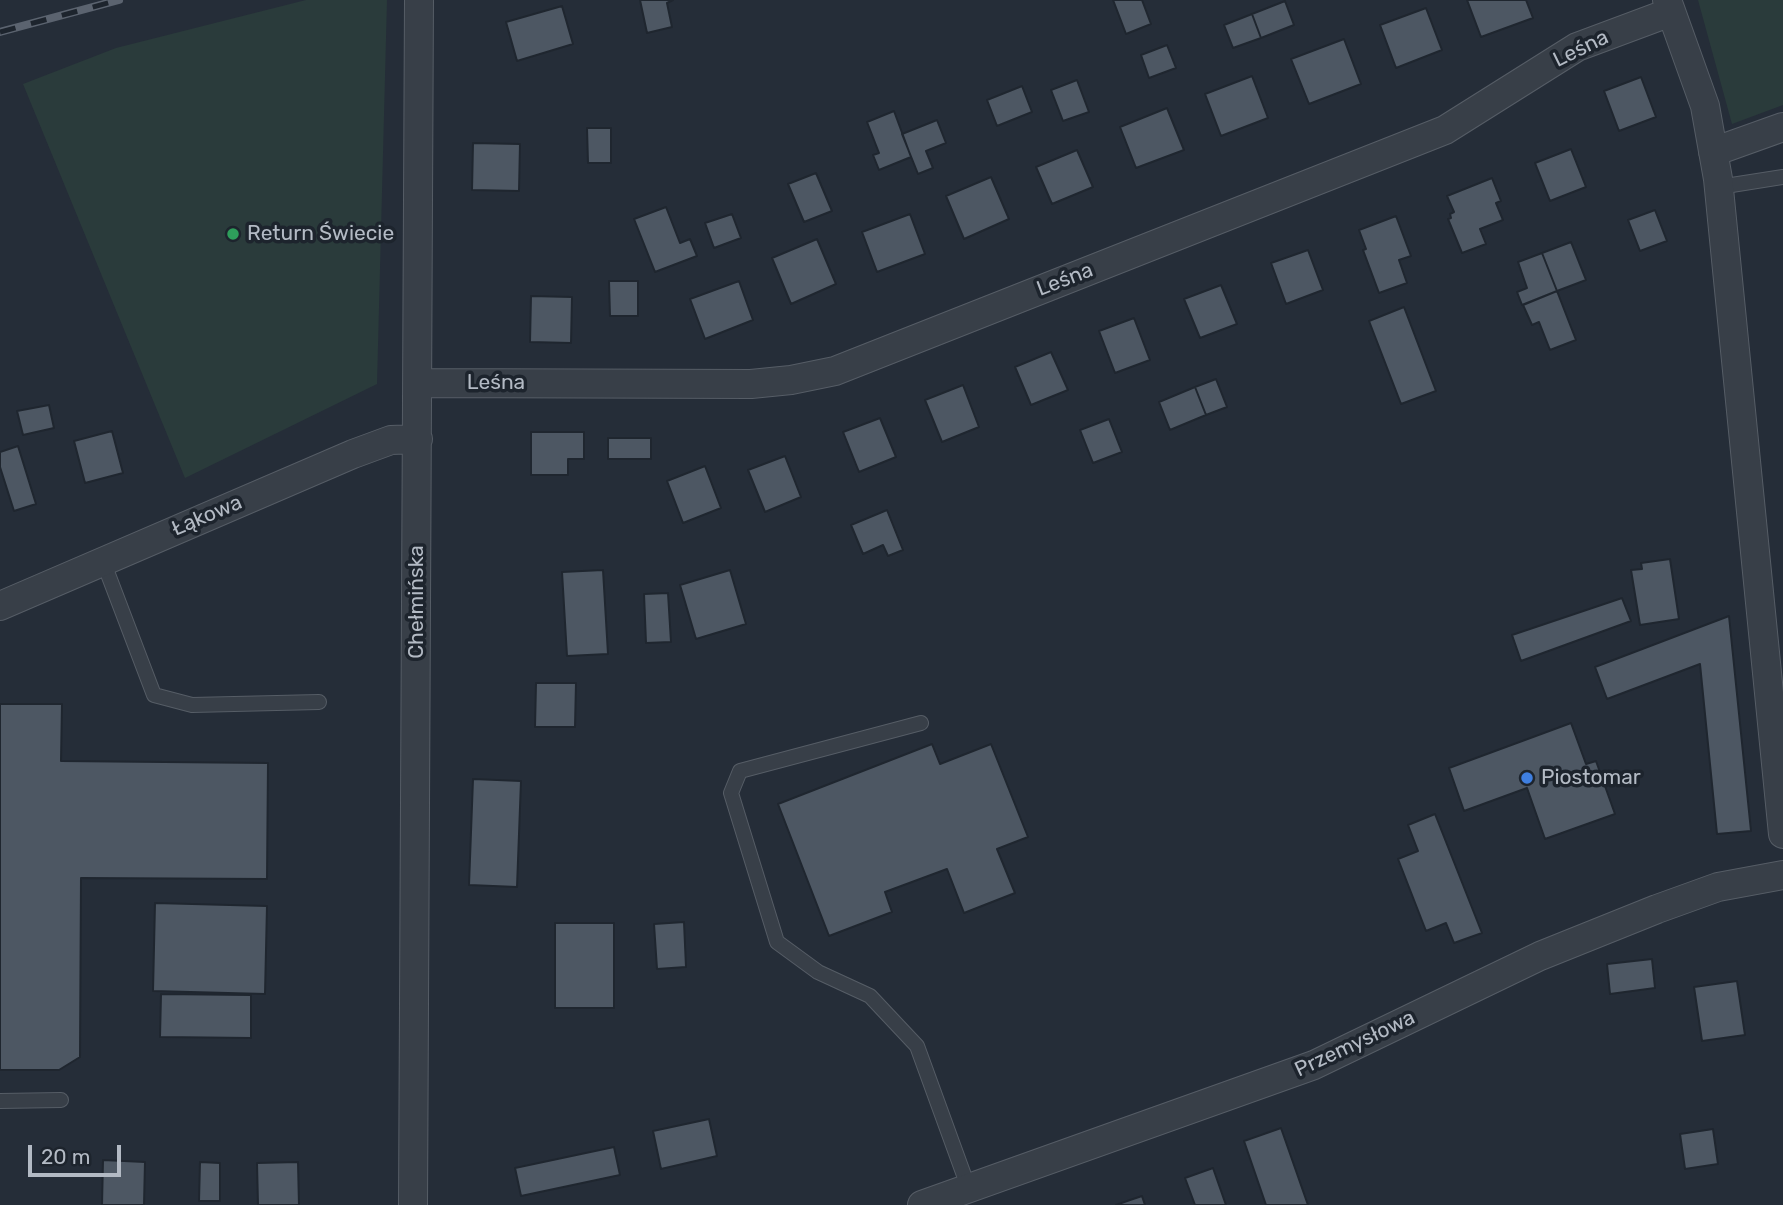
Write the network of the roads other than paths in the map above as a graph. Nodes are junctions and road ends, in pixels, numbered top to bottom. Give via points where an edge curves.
1 (419, 0) edge
2 (1669, 6) edge
3 (1783, 127) edge
4 (1713, 152) junction
5 (1783, 177) edge
6 (1719, 187) junction
7 (418, 383) junction
8 (418, 439) junction
9 (103, 561) junction
10 (0, 606) edge
11 (319, 702) dead end
12 (921, 723) dead end
13 (1780, 779) edge
14 (1783, 834) edge
15 (1783, 875) edge
16 (61, 1100) dead end
17 (0, 1101) edge
18 (969, 1189) junction
19 (413, 1205) edge
20 (922, 1205) edge

1 - 7 street, Chełmińska
2 - 4 street via 1705,106
2 - 7 street, Leśna via 1577,47 1445,130 835,371 751,384
3 - 4 street
4 - 6 street
5 - 6 lane
6 - 13 street
7 - 8 street, Chełmińska
8 - 9 street, Łąkowa via 391,440 353,453
8 - 19 street, Chełmińska
9 - 10 street, Łąkowa
9 - 11 lane via 154,695 192,705
12 - 18 lane via 740,771 731,793 777,942 818,972 870,996 918,1046
13 - 14 street
15 - 18 street, Przemysłowa via 1718,887 1657,909 1540,956 1314,1065
16 - 17 lane
18 - 20 street, Przemysłowa

